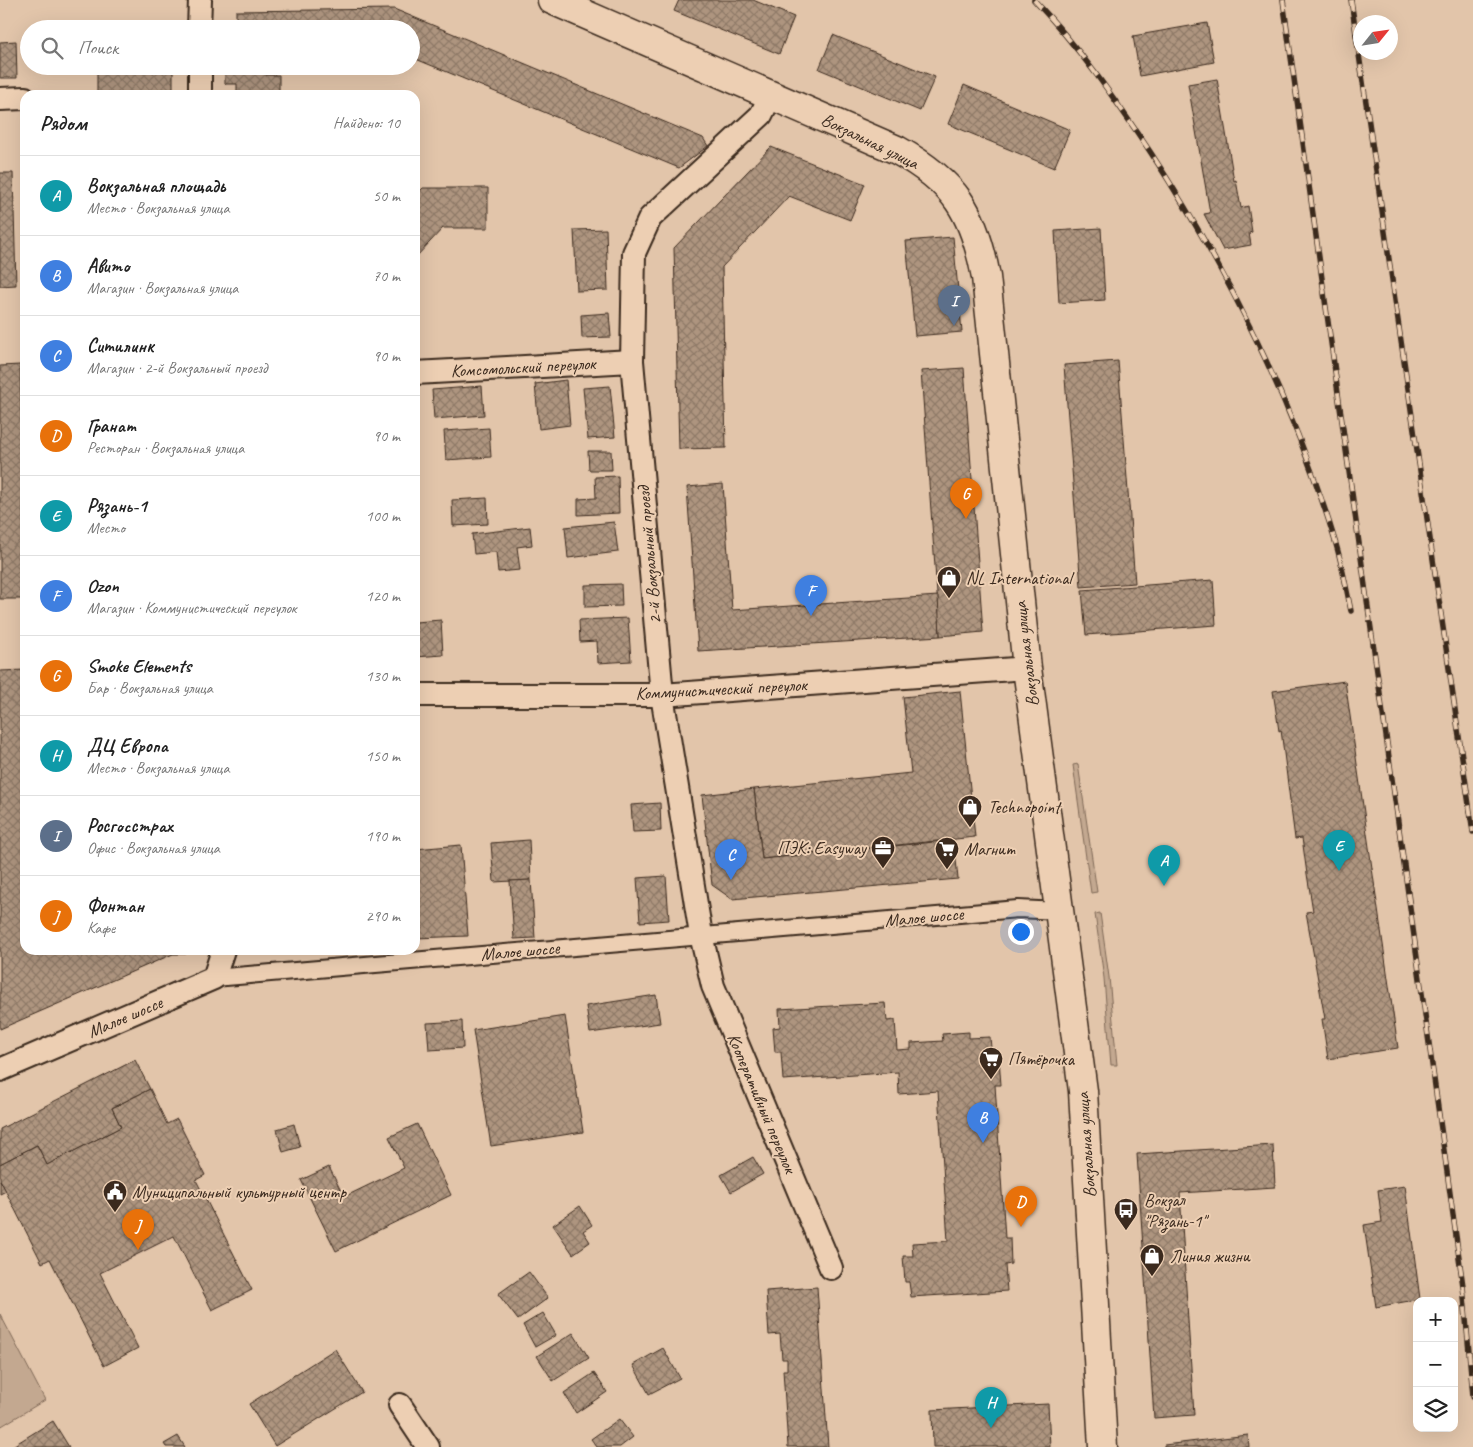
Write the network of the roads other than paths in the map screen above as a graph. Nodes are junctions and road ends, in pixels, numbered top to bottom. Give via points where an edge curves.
1 (200, 0) edge
2 (552, 0) edge
3 (199, 20) edge
4 (200, 75) edge
5 (200, 90) edge
6 (771, 95) junction
7 (20, 98) edge
8 (0, 99) edge
9 (632, 361) junction
10 (420, 373) edge
11 (1026, 668) junction
12 (662, 694) junction
13 (420, 695) edge
14 (1059, 912) junction
15 (701, 935) junction
16 (221, 955) edge
17 (214, 978) junction
18 (0, 1070) edge
19 (831, 1268) dead end
20 (400, 1405) dead end
21 (428, 1447) edge
22 (1103, 1447) edge

1 - 3 street
2 - 6 main road, Вокзальная улица
4 - 5 street
6 - 9 street, 2-й Вокзальный проезд via 761,115 650,218 634,253
6 - 11 main road, Вокзальная улица via 897,150 919,163 957,198 972,225 986,277
7 - 8 street
9 - 10 street, Комсомольский переулок
9 - 12 street, 2-й Вокзальный проезд
11 - 12 street, Коммунистический переулок
11 - 14 main road, Вокзальная улица
12 - 13 street, Коммунистический переулок
12 - 15 street, 2-й Вокзальный проезд
14 - 15 street, Малое шоссе via 1018,909
14 - 22 main road, Вокзальная улица via 1083,1091
15 - 17 street, Малое шоссе
15 - 19 street, Кооперативный переулок via 713,986
16 - 17 street
17 - 18 street, Малое шоссе
20 - 21 street

